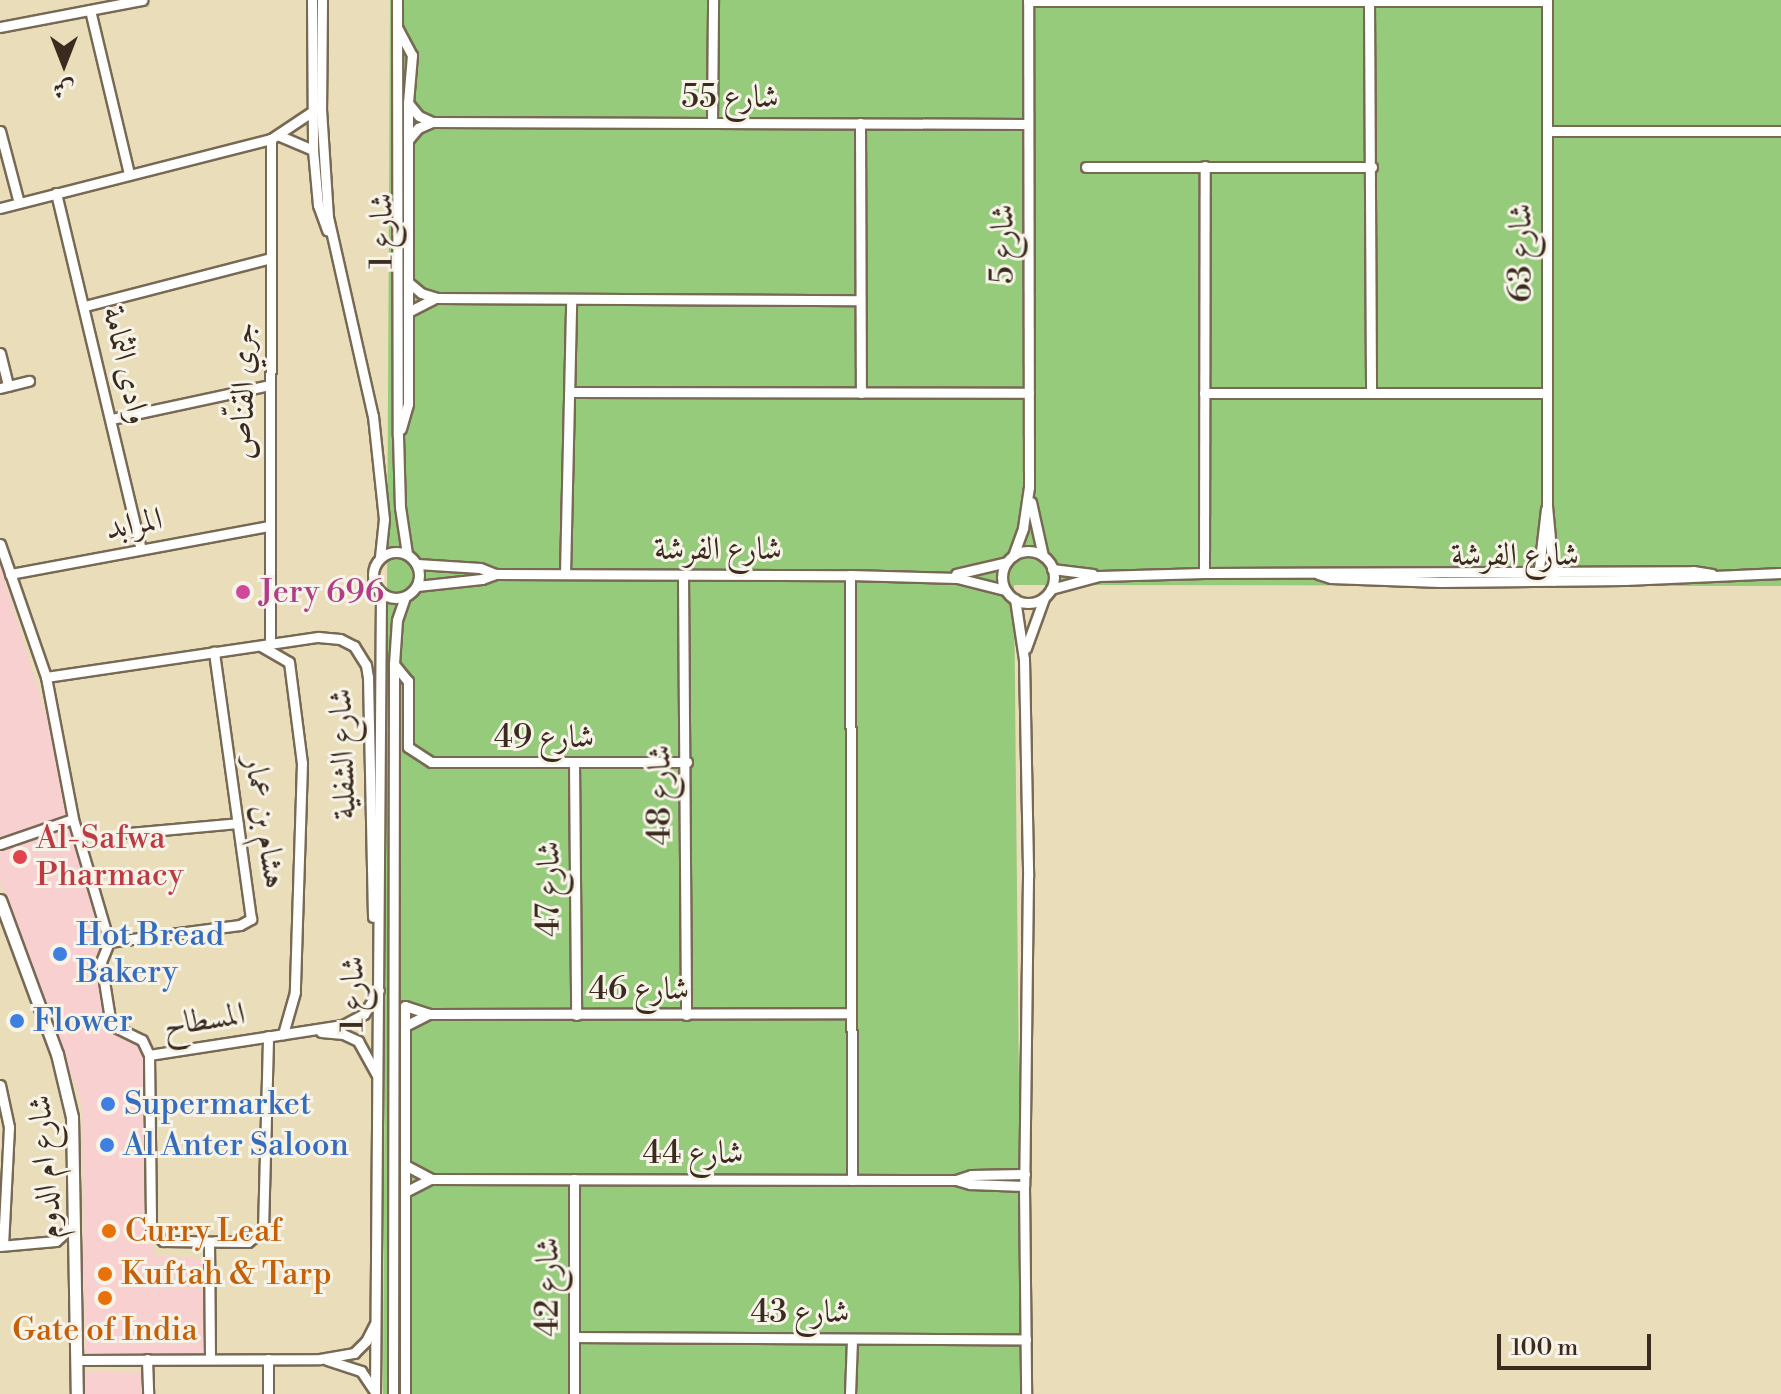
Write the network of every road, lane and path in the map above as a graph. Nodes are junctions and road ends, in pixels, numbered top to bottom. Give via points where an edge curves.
1 (142, 0) edge
2 (312, 0) edge
3 (322, 0) edge
4 (397, 0) edge
5 (713, 0) edge
6 (1028, 0) edge
7 (1204, 1) edge
8 (1547, 1) edge
9 (1369, 2) edge
10 (90, 10) junction
11 (0, 27) edge
12 (397, 28) junction
13 (408, 103) junction
14 (313, 111) junction
15 (432, 122) junction
16 (712, 123) junction
17 (860, 123) junction
18 (1028, 124) junction
19 (0, 131) edge
20 (1547, 131) junction
21 (1781, 131) edge
22 (275, 137) junction
23 (408, 140) junction
24 (313, 150) junction
25 (1205, 166) junction
26 (1086, 167) dead end
27 (1372, 167) junction
28 (129, 174) junction
29 (56, 193) junction
30 (19, 203) junction
31 (0, 208) edge
32 (331, 236) junction
33 (270, 258) junction
34 (408, 282) junction
35 (437, 298) junction
36 (571, 300) junction
37 (860, 300) junction
38 (85, 306) junction
39 (408, 312) junction
40 (0, 353) edge
41 (29, 381) dead end
42 (269, 385) junction
43 (4, 387) edge
44 (570, 392) junction
45 (861, 393) junction
46 (1029, 393) junction
47 (1204, 393) junction
48 (1371, 393) junction
49 (1547, 393) junction
50 (112, 419) junction
51 (398, 436) junction
52 (1029, 487) junction
53 (1547, 506) junction
54 (268, 526) junction
55 (0, 544) edge
56 (141, 549) junction
57 (407, 554) junction
58 (1043, 556) junction
59 (380, 558) junction
60 (1010, 559) junction
61 (417, 564) junction
62 (1052, 569) junction
63 (1204, 573) junction
64 (1781, 573) edge
65 (10, 574) junction
66 (496, 574) junction
67 (565, 574) junction
68 (683, 575) junction
69 (850, 575) junction
70 (1116, 575) junction
71 (940, 576) junction
72 (1538, 576) junction
73 (1554, 576) junction
74 (417, 586) junction
75 (1005, 590) junction
76 (381, 593) junction
77 (1048, 593) junction
78 (405, 597) junction
79 (1015, 599) junction
80 (266, 645) junction
81 (214, 652) junction
82 (1024, 659) junction
83 (394, 664) junction
84 (46, 677) junction
85 (408, 747) joint
86 (687, 762) junction
87 (574, 763) junction
88 (73, 819) junction
89 (238, 823) junction
90 (129, 833) dead end
91 (0, 844) edge
92 (0, 900) edge
93 (0, 930) edge
94 (379, 937) junction
95 (15, 942) junction
96 (109, 942) junction
97 (379, 989) junction
98 (405, 1006) joint
99 (850, 1013) junction
100 (429, 1014) junction
101 (576, 1015) junction
102 (686, 1015) junction
103 (405, 1026) junction
104 (309, 1031) junction
105 (283, 1034) junction
106 (268, 1036) junction
107 (149, 1055) junction
108 (378, 1080) junction
109 (0, 1085) edge
110 (405, 1165) junction
111 (1025, 1174) junction
112 (431, 1179) junction
113 (574, 1179) junction
114 (852, 1180) junction
115 (956, 1180) junction
116 (1024, 1186) junction
117 (405, 1192) junction
118 (76, 1222) junction
119 (56, 1241) junction
120 (209, 1242) junction
121 (2, 1245) edge
122 (77, 1253) junction
123 (376, 1320) junction
124 (574, 1337) junction
125 (852, 1339) junction
126 (1026, 1339) junction
127 (147, 1359) junction
128 (210, 1359) junction
129 (268, 1359) junction
130 (320, 1359) junction
131 (77, 1360) junction
132 (375, 1393) edge
133 (77, 1394) edge
134 (148, 1394) edge
135 (268, 1394) edge
136 (393, 1394) edge
137 (405, 1394) edge
138 (574, 1394) edge
139 (850, 1394) edge
140 (1026, 1394) edge

1 - 10 street
2 - 14 street, شارع 1
3 - 32 street, شارع 1 via 321,109
4 - 12 street, شارع 1
5 - 16 street
6 - 7 street
6 - 18 street, شارع 5
7 - 9 street
8 - 9 street
8 - 20 street, شارع 63
9 - 27 street
10 - 11 street
10 - 28 street
12 - 13 street, شارع 1 via 412,55
12 - 51 street, شارع 1
13 - 15 street
13 - 23 street, شارع 1
14 - 22 street
14 - 24 street, شارع 1
15 - 16 street, شارع 55
15 - 23 street
16 - 17 street, شارع 55
17 - 18 street, شارع 55
17 - 37 street
18 - 46 street, شارع 5
19 - 30 street
20 - 21 street
20 - 49 street, شارع 63
22 - 24 street
22 - 28 street
22 - 33 street, جري القنّاص
23 - 34 street, شارع 1
24 - 32 street, شارع 1 via 318,205
25 - 26 street
25 - 27 street
25 - 47 street
27 - 48 street
28 - 29 street
29 - 30 street
29 - 38 street, وادى الثمامة
30 - 31 street
32 - 59 street, شارع 1 via 373,416 383,507
33 - 38 street
33 - 42 street, جري القنّاص
34 - 35 street
34 - 39 street, شارع 1
35 - 36 street
35 - 39 street
36 - 37 street
36 - 44 street
37 - 45 street
38 - 50 street, وادى الثمامة
39 - 51 street, شارع 1 via 408,404
40 - 43 street
41 - 43 street
42 - 50 street
42 - 54 street, جري القنّاص
44 - 45 street
44 - 67 street
45 - 46 street
46 - 52 street, شارع 5
47 - 48 street
47 - 63 street
48 - 49 street
49 - 53 street, شارع 63
50 - 56 street, وادى الثمامة
51 - 57 street, شارع 1
52 - 58 street, شارع 5
52 - 60 street, شارع 5 via 1023,528
53 - 72 street, شارع 63
53 - 73 street, شارع 63
54 - 56 street, المرابد
54 - 80 street, جري القنّاص
55 - 65 street
56 - 65 street, المرابد
57 - 59 street via 393,552
57 - 61 street
58 - 60 street via 1028,552
58 - 62 street
59 - 76 street via 372,576
60 - 71 street, شارع الفرشة
60 - 75 street via 1002,575
61 - 66 street, شارع الفرشة
61 - 74 street
62 - 70 street, شارع الفرشة
62 - 77 street
63 - 70 street, شارع الفرشة
63 - 72 street, شارع الفرشة via 1409,581
64 - 73 street, شارع الفرشة
65 - 84 street
66 - 67 street, شارع الفرشة
66 - 74 street, شارع الفرشة
67 - 68 street, شارع الفرشة
68 - 69 street, شارع الفرشة
68 - 86 street, شارع 48
69 - 71 street, شارع الفرشة
69 - 99 street
70 - 77 street, شارع الفرشة via 1083,579
71 - 75 street, شارع الفرشة
72 - 73 street, شارع الفرشة
74 - 78 street
75 - 79 street
76 - 78 street
76 - 94 street, شارع 1
77 - 79 street via 1030,603
77 - 82 street via 1031,627
78 - 83 street, شارع 1 via 397,620
79 - 82 street
80 - 81 street, شارع الشفلية
80 - 94 street, شارع الشفلية via 340,639 354,646 366,665 373,916
80 - 105 street via 289,662 302,763 295,992
81 - 84 street, شارع الشفلية
81 - 89 street, هشام بن عمار
82 - 111 street
83 - 85 street, شارع 1 via 408,681
83 - 136 street, شارع 1
84 - 88 street
85 - 87 street, شارع 49 via 438,763
86 - 87 street, شارع 49
86 - 102 street, شارع 48
87 - 101 street, شارع 47
88 - 91 street
88 - 96 street
89 - 90 street
89 - 96 street, هشام بن عمار via 251,919 240,925
92 - 95 street, شارع ام الدوم
93 - 95 street
94 - 97 street, شارع 1
95 - 118 street, شارع ام الدوم via 66,1084 74,1135
96 - 107 street, المسطاح via 101,962 111,1025 142,1040
97 - 104 street, المسطاح via 357,1019
97 - 108 street, شارع 1
98 - 100 street, شارع 46
98 - 103 street, شارع 1
99 - 102 street, شارع 46
99 - 114 street
100 - 101 street, شارع 46
100 - 103 street, شارع 46
101 - 102 street, شارع 46
103 - 110 street, شارع 1
104 - 105 street, المسطاح
104 - 108 street, المسطاح via 352,1037
105 - 106 street, المسطاح
106 - 107 street, المسطاح
106 - 120 street, المسطاح via 263,1230 248,1242
107 - 120 street, المسطاح via 151,1228 163,1241
108 - 123 street, شارع 1
109 - 121 street via 9,1127
110 - 112 street, شارع 44
110 - 117 street, شارع 1
111 - 115 street, شارع 44
111 - 116 street
112 - 113 street, شارع 44
112 - 117 street, شارع 44
113 - 114 street, شارع 44
113 - 124 street, شارع 42
114 - 115 street, شارع 44
115 - 116 street, شارع 44
116 - 126 street
117 - 137 street, شارع 1
118 - 119 street
118 - 122 street, شارع ام الدوم
119 - 121 street
119 - 122 street
120 - 128 street
122 - 131 street, شارع ام الدوم
123 - 130 street via 354,1353
123 - 132 street, شارع 1
124 - 125 street, شارع 43
124 - 138 street, شارع 42
125 - 126 street, شارع 43
125 - 139 street
126 - 140 street
127 - 128 street
127 - 131 street
127 - 134 street
128 - 129 street
129 - 130 street
129 - 135 street
130 - 132 street via 361,1371
131 - 133 street, شارع ام الدوم

